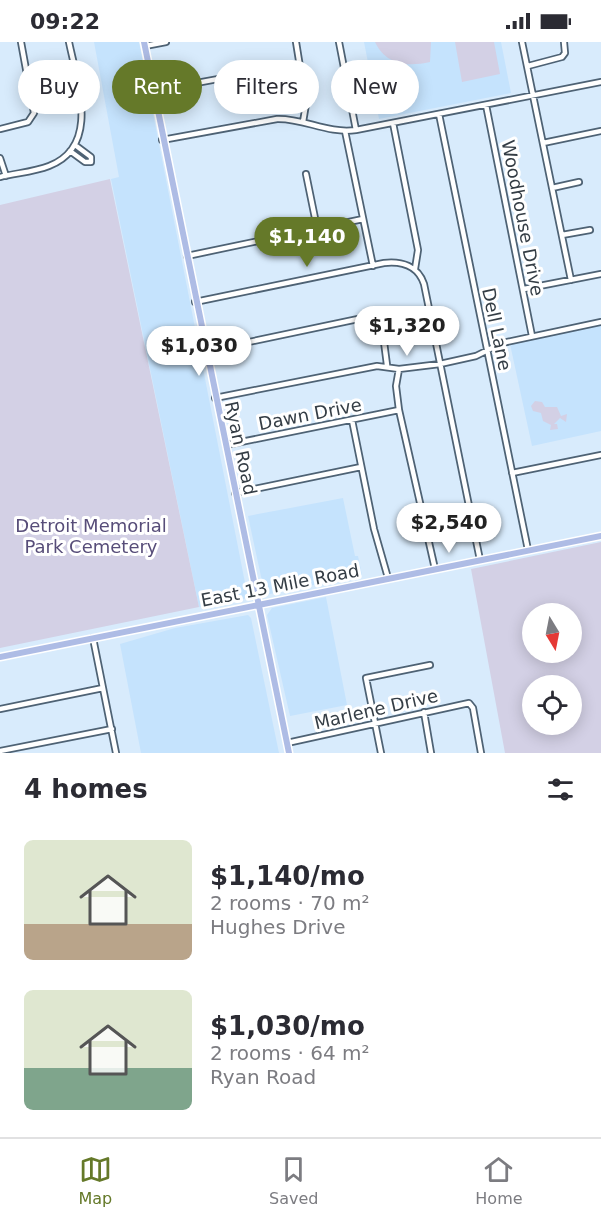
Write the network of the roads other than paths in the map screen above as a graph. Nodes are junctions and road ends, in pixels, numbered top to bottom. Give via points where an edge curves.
1 (21, 42) edge
2 (69, 42) edge
3 (166, 42) edge
4 (296, 42) edge
5 (339, 42) edge
6 (522, 42) edge
7 (564, 42) edge
8 (144, 44) edge
9 (147, 60) edge
10 (298, 60) edge
11 (528, 66) junction
12 (601, 82) edge
13 (534, 96) junction
14 (486, 105) junction
15 (157, 114) edge
16 (304, 114) edge
17 (439, 114) junction
18 (303, 122) junction
19 (393, 123) junction
20 (0, 129) edge
21 (356, 130) junction
22 (345, 131) junction
23 (601, 131) edge
24 (162, 140) junction
25 (543, 143) junction
26 (75, 145) junction
27 (70, 151) junction
28 (0, 158) edge
29 (306, 174) dead end
30 (3, 176) edge
31 (579, 182) dead end
32 (552, 188) junction
33 (363, 219) junction
34 (317, 228) junction
35 (590, 230) dead end
36 (562, 235) junction
37 (185, 256) junction
38 (373, 266) junction
39 (415, 269) junction
40 (601, 274) edge
41 (571, 280) junction
42 (524, 289) junction
43 (195, 302) junction
44 (601, 322) edge
45 (532, 336) junction
46 (488, 350) junction
47 (205, 351) junction
48 (441, 364) junction
49 (387, 365) junction
50 (399, 369) junction
51 (215, 398) junction
52 (399, 410) junction
53 (352, 420) junction
54 (225, 445) junction
55 (601, 455) edge
56 (361, 467) junction
57 (512, 473) junction
58 (235, 493) junction
59 (601, 536) edge
60 (528, 550) junction
61 (480, 560) junction
62 (435, 569) junction
63 (388, 578) junction
64 (258, 605) junction
65 (93, 638) junction
66 (0, 657) edge
67 (430, 665) dead end
68 (104, 688) junction
69 (0, 708) edge
70 (424, 712) junction
71 (375, 722) junction
72 (112, 729) junction
73 (287, 743) junction
74 (0, 751) edge
75 (116, 753) edge
76 (289, 753) edge
77 (381, 753) edge
78 (431, 753) edge
79 (481, 753) edge

1 - 20 street via 34,113 28,122
2 - 26 street via 82,114 82,128
3 - 8 street
4 - 10 street
5 - 21 street
6 - 11 street
7 - 11 street via 562,57
8 - 9 main road, Ryan Road
11 - 13 street
12 - 13 street
13 - 14 street
13 - 25 street
14 - 17 street
14 - 42 street, Woodhouse Drive
15 - 24 main road, Ryan Road
16 - 18 street
17 - 19 street
17 - 46 street, Dell Lane
18 - 22 street
18 - 24 street via 277,119
19 - 21 street
19 - 39 street via 418,250
21 - 22 street
22 - 33 street
23 - 25 street
24 - 37 main road, Ryan Road
25 - 32 street
26 - 27 street
26 - 27 street via 92,157 91,162
27 - 30 street via 49,166
28 - 30 street
29 - 34 street
31 - 32 street
32 - 36 street
33 - 34 street
33 - 38 street
34 - 37 street
35 - 36 street
36 - 41 street
37 - 43 main road, Ryan Road
38 - 39 street via 393,262
38 - 43 street
39 - 48 street via 424,284
40 - 41 street
41 - 42 street
42 - 45 street, Woodhouse Drive
43 - 47 main road, Ryan Road
44 - 45 street
45 - 46 street
46 - 48 street via 476,357
46 - 57 street, Dell Lane
47 - 49 street via 379,316
47 - 51 main road, Ryan Road
48 - 50 street
48 - 61 street
49 - 50 street
49 - 51 street
50 - 52 street
51 - 54 main road, Ryan Road
52 - 53 street, Dawn Drive
52 - 62 street
53 - 54 street, Dawn Drive
53 - 56 street
54 - 58 main road, Ryan Road
55 - 57 street
56 - 58 street
56 - 63 street
57 - 60 street, Dell Lane
58 - 64 main road, Ryan Road
59 - 60 main road, East 13 Mile Road
60 - 61 main road, East 13 Mile Road
61 - 62 main road, East 13 Mile Road
62 - 63 main road, East 13 Mile Road
63 - 64 main road, East 13 Mile Road
64 - 65 main road, East 13 Mile Road
64 - 73 main road, Ryan Road
65 - 66 main road, East 13 Mile Road
65 - 68 street
67 - 71 street via 366,678
68 - 69 street
68 - 72 street
70 - 71 street, Marlene Drive
70 - 78 street
70 - 79 street, Marlene Drive via 471,704
71 - 73 street, Marlene Drive
71 - 77 street
72 - 74 street
72 - 75 street
73 - 76 main road, Ryan Road

